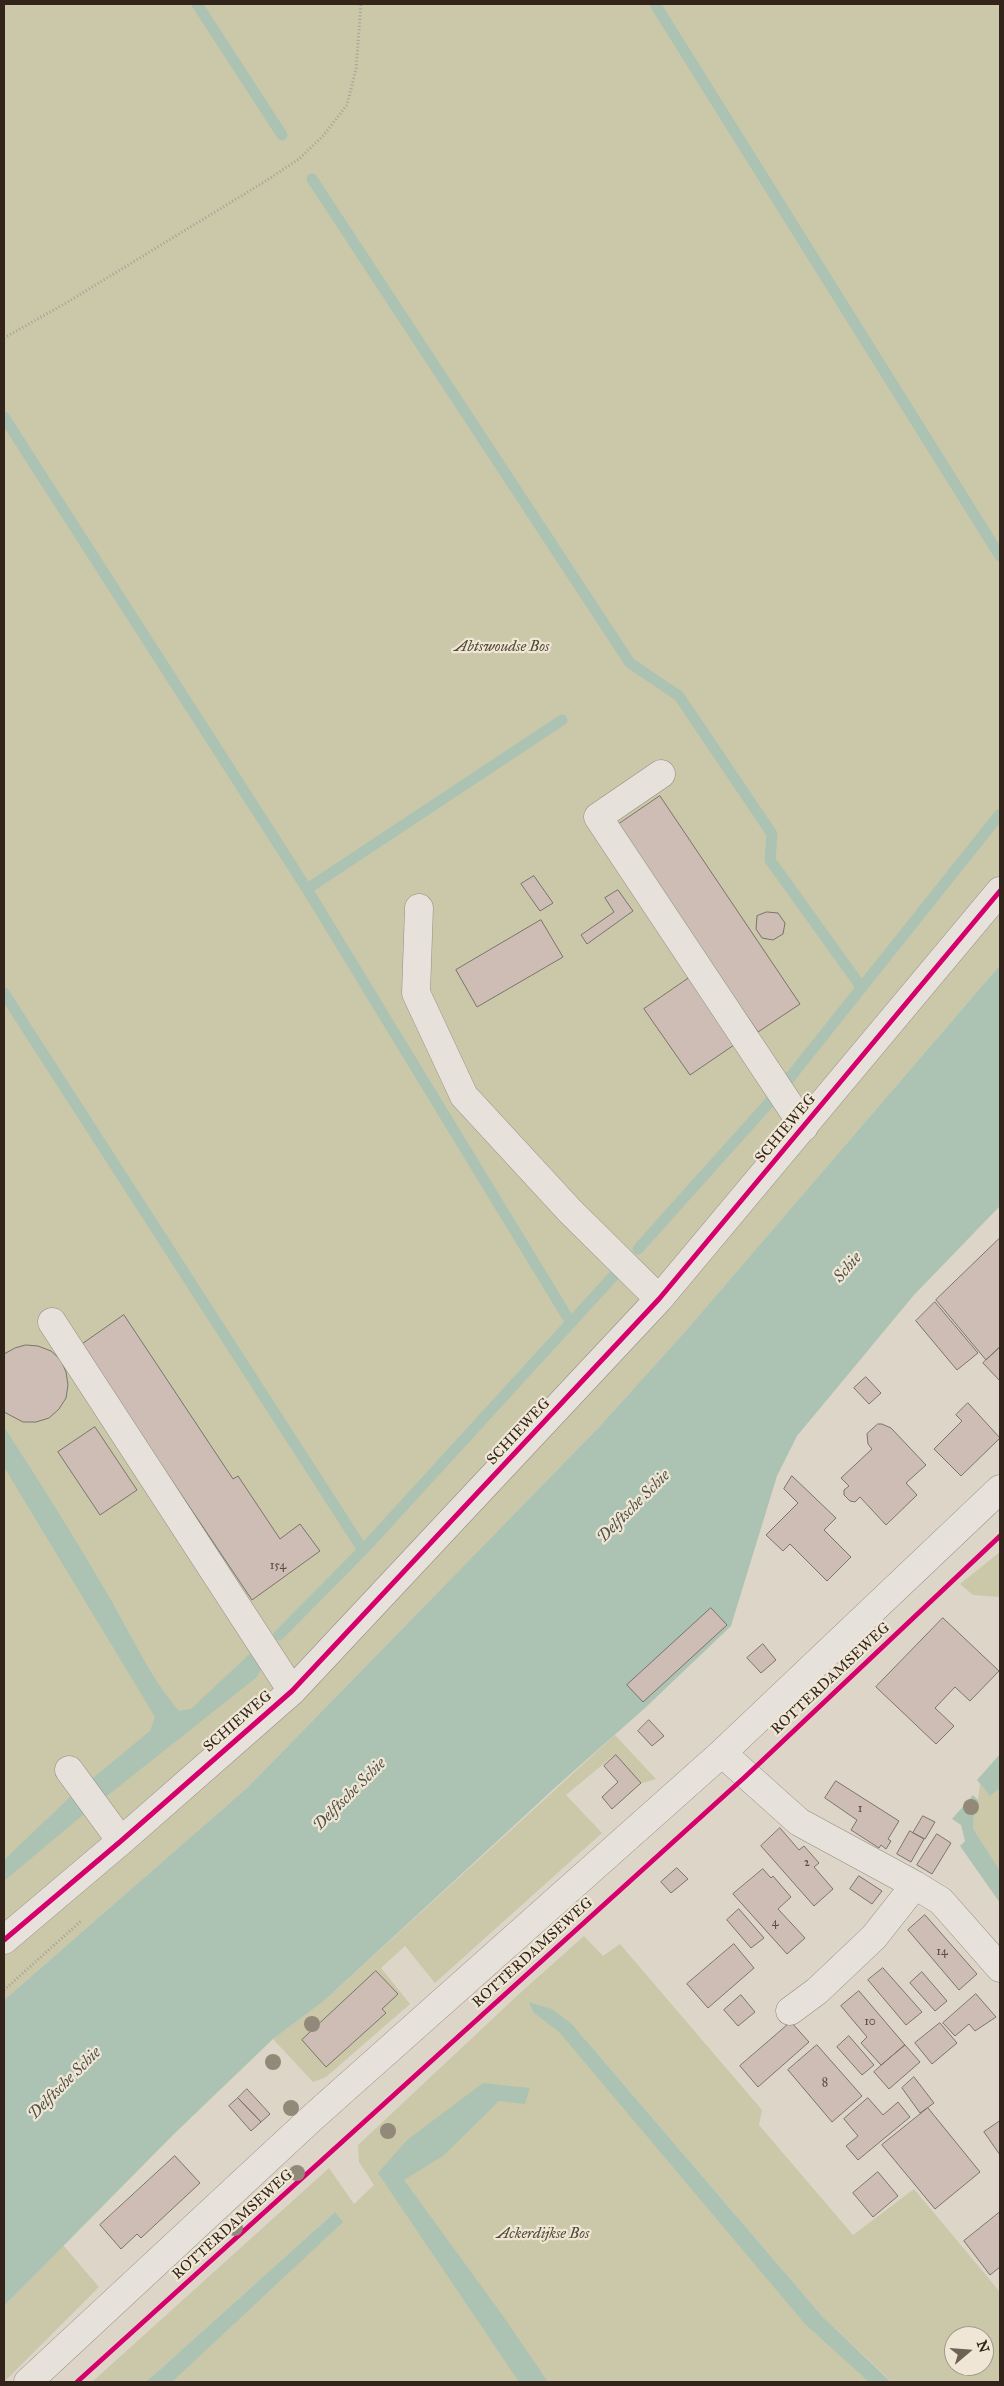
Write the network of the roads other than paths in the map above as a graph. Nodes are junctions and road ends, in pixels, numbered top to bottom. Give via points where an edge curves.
1 (661, 774) dead end
2 (1000, 891) edge
3 (420, 908) dead end
4 (799, 1119) junction
5 (659, 1299) junction
6 (52, 1322) dead end
7 (1000, 1491) edge
8 (292, 1691) junction
9 (722, 1753) junction
10 (72, 1775) dead end
11 (113, 1831) junction
12 (915, 1885) junction
13 (4, 1940) edge
14 (1000, 1968) edge
15 (790, 2011) dead end
16 (28, 2382) edge

1 - 4 street via 598,817
2 - 4 street, SCHIEWEG via 887,1024
3 - 5 street via 416,993 464,1096 570,1211
4 - 5 street, SCHIEWEG
5 - 8 street, SCHIEWEG
6 - 8 street
7 - 9 street, ROTTERDAMSEWEG
8 - 11 street, SCHIEWEG
9 - 12 street via 799,1822
9 - 16 street, ROTTERDAMSEWEG via 312,2118
10 - 11 street
11 - 13 street, SCHIEWEG
12 - 14 street via 940,1901
12 - 15 street via 874,1937 817,1991

